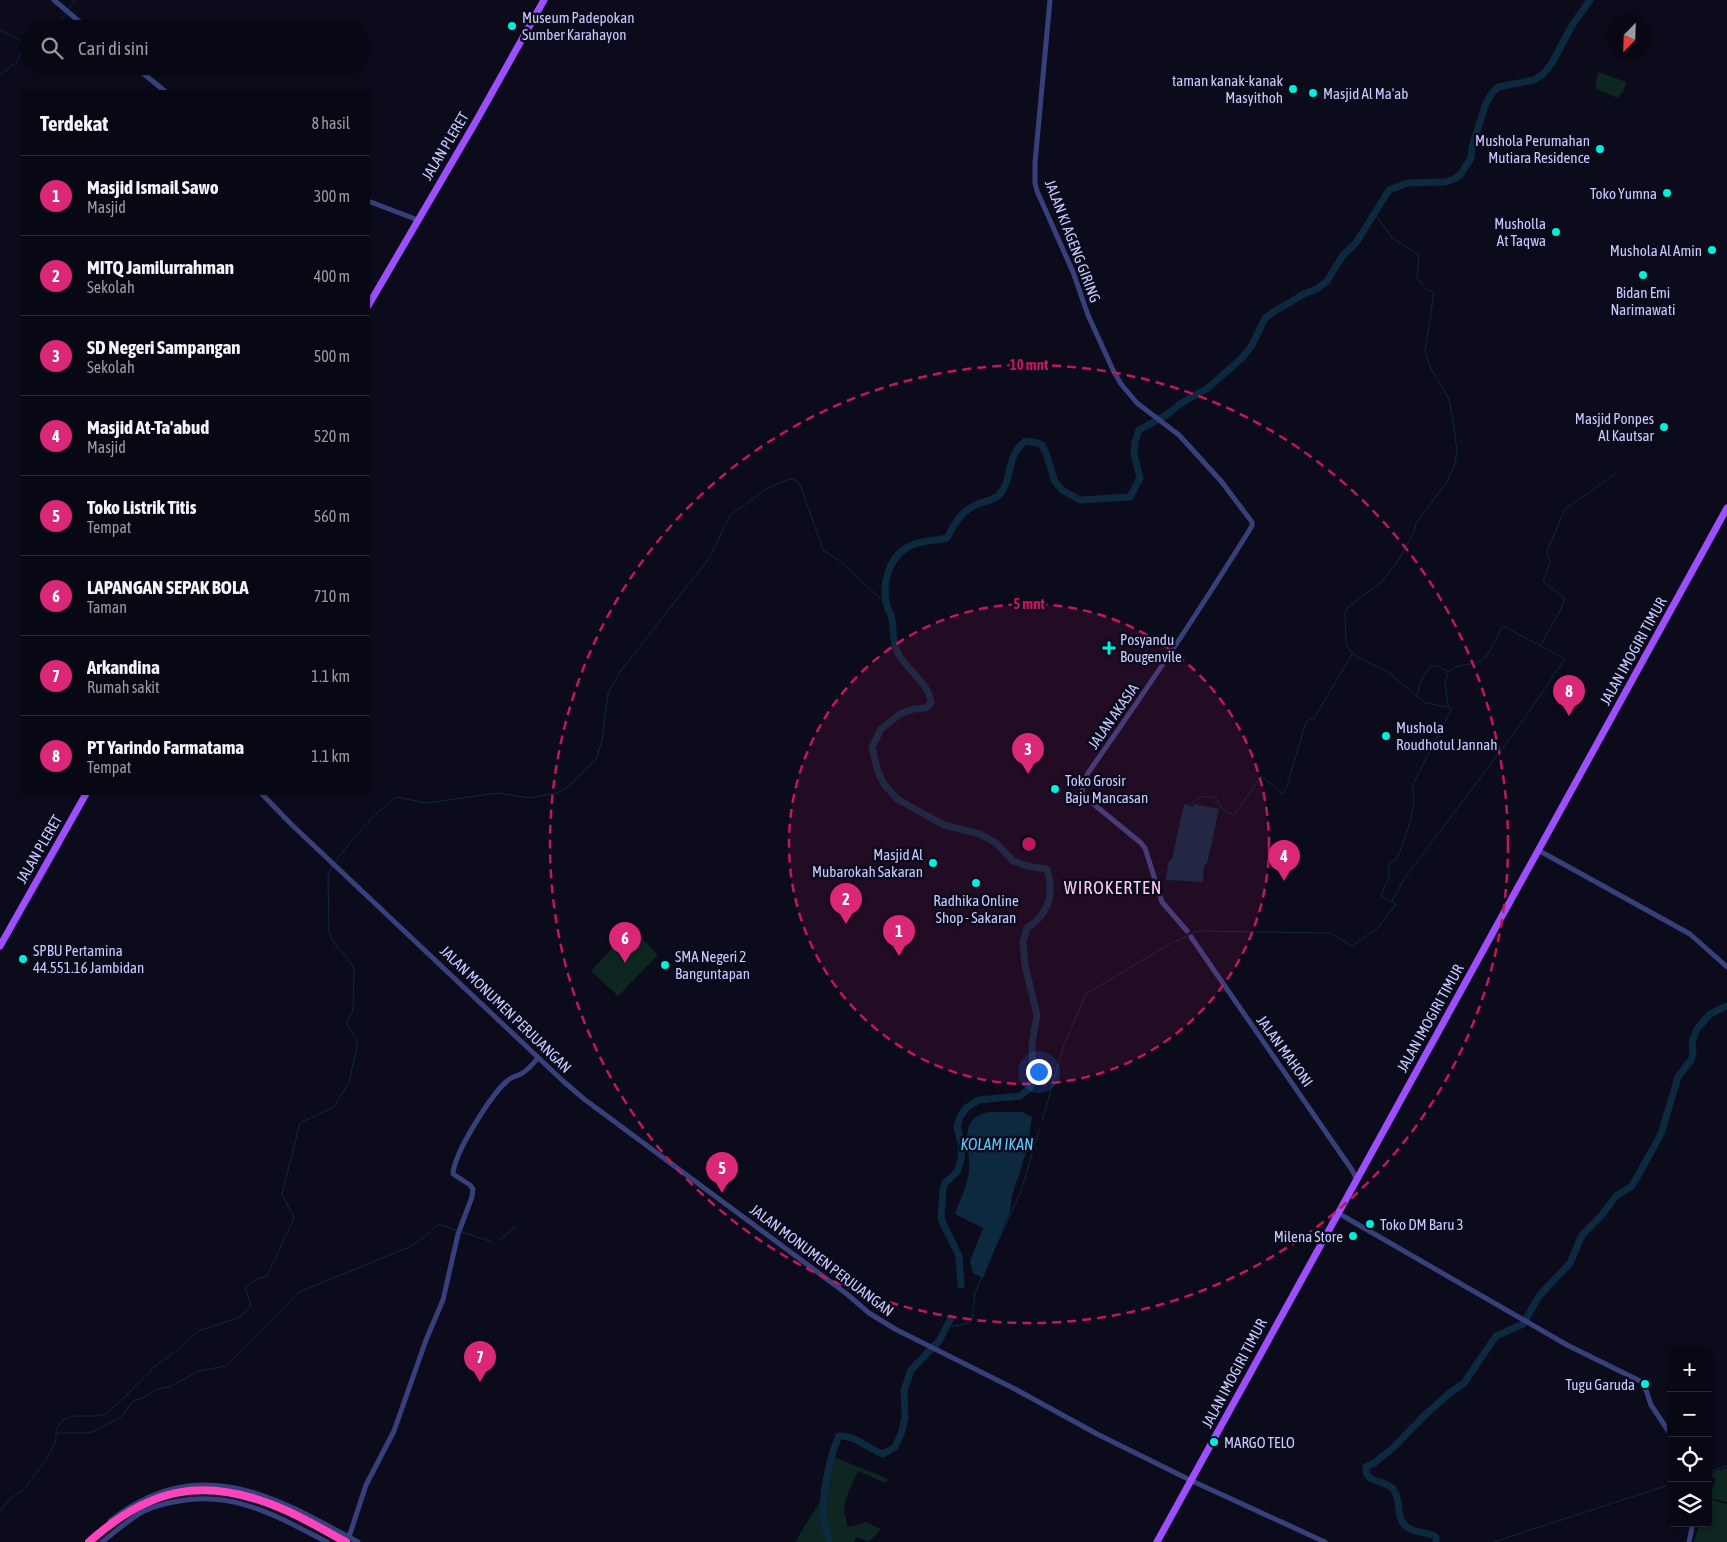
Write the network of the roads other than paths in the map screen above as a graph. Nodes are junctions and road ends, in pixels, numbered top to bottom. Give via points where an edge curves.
1 (54, 0) edge
2 (544, 0) edge
3 (1050, 0) edge
4 (78, 20) edge
5 (145, 75) edge
6 (164, 90) edge
7 (370, 202) edge
8 (418, 220) junction
9 (370, 303) edge
10 (1727, 508) edge
11 (1252, 526) joint
12 (85, 795) edge
13 (263, 795) edge
14 (1538, 850) junction
15 (1187, 931) dead end
16 (1191, 937) dead end
17 (0, 946) edge
18 (1727, 967) edge
19 (538, 1058) junction
20 (1357, 1180) junction
21 (1338, 1213) junction
22 (1667, 1428) edge
23 (1190, 1480) junction
24 (1693, 1527) edge
25 (320, 1531) junction
26 (347, 1540) edge
27 (84, 1542) edge
28 (89, 1542) edge
29 (96, 1542) edge
30 (102, 1542) edge
31 (327, 1542) edge
32 (335, 1542) edge
33 (358, 1542) edge
34 (1156, 1542) edge
35 (1325, 1542) edge
36 (1689, 1542) edge

1 - 4 street
2 - 8 main road, JALAN PLERET
3 - 11 street, JALAN KI AGENG GIRING via 1036,186 1113,370 1128,393 1172,428 1228,489 1251,519
5 - 6 street
7 - 8 street
8 - 9 main road, JALAN PLERET
10 - 14 main road, JALAN IMOGIRI TIMUR
11 - 15 street, JALAN AKASIA via 1082,786 1083,795 1141,843 1148,855 1162,902
12 - 17 main road, JALAN PLERET
13 - 19 street, JALAN MONUMEN PERJUANGAN
14 - 18 street via 1690,934
14 - 20 main road, JALAN IMOGIRI TIMUR
16 - 20 street, JALAN MAHONI
19 - 23 street, JALAN MONUMEN PERJUANGAN via 584,1099 895,1329
19 - 26 street via 522,1073 508,1080 494,1096 456,1162 452,1174 473,1189 443,1300 394,1431 366,1485
20 - 21 main road, JALAN IMOGIRI TIMUR
21 - 22 street via 1567,1345 1640,1381 1650,1405
21 - 23 main road, JALAN IMOGIRI TIMUR
23 - 34 main road, JALAN IMOGIRI TIMUR
23 - 35 street, JALAN MONUMEN PERJUANGAN
24 - 36 street
25 - 26 highway
25 - 27 street via 283,1503 250,1491 203,1485 138,1501
25 - 28 highway via 261,1500 204,1490 150,1500 131,1510
25 - 29 highway via 249,1501 220,1495 198,1495 143,1508 115,1525
25 - 30 street via 245,1504 203,1498 152,1508 135,1516
25 - 31 street
25 - 32 highway
26 - 33 street

